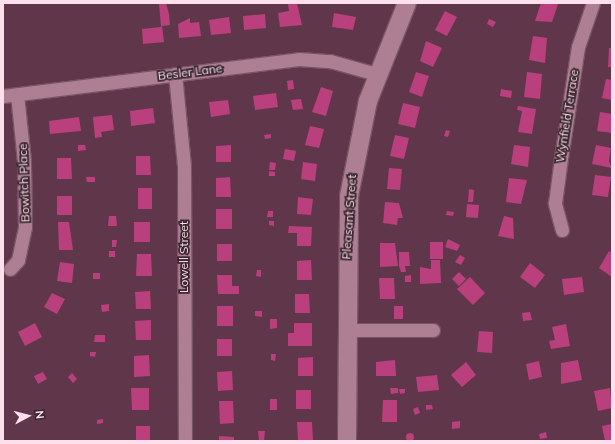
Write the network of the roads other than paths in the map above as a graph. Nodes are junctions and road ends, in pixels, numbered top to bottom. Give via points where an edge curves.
1 (407, 3) edge
2 (593, 3) edge
3 (175, 74) junction
4 (376, 74) junction
5 (18, 94) junction
6 (3, 96) edge
7 (562, 230) dead end
8 (10, 269) dead end
9 (346, 330) junction
10 (433, 330) dead end
11 (185, 441) edge
12 (347, 441) edge

1 - 4 street, Pleasant Street
2 - 7 street, Wynfield Terrace via 578,47 561,158 555,203
3 - 4 street, Besler Lane via 299,59 330,61
3 - 5 street, Besler Lane
3 - 11 street, Lowell Street via 184,165
4 - 9 street, Pleasant Street via 362,122 349,196
5 - 6 street, Besler Lane
5 - 8 street, Bowitch Place via 24,161 25,227 18,260
9 - 10 street
9 - 12 street, Pleasant Street

